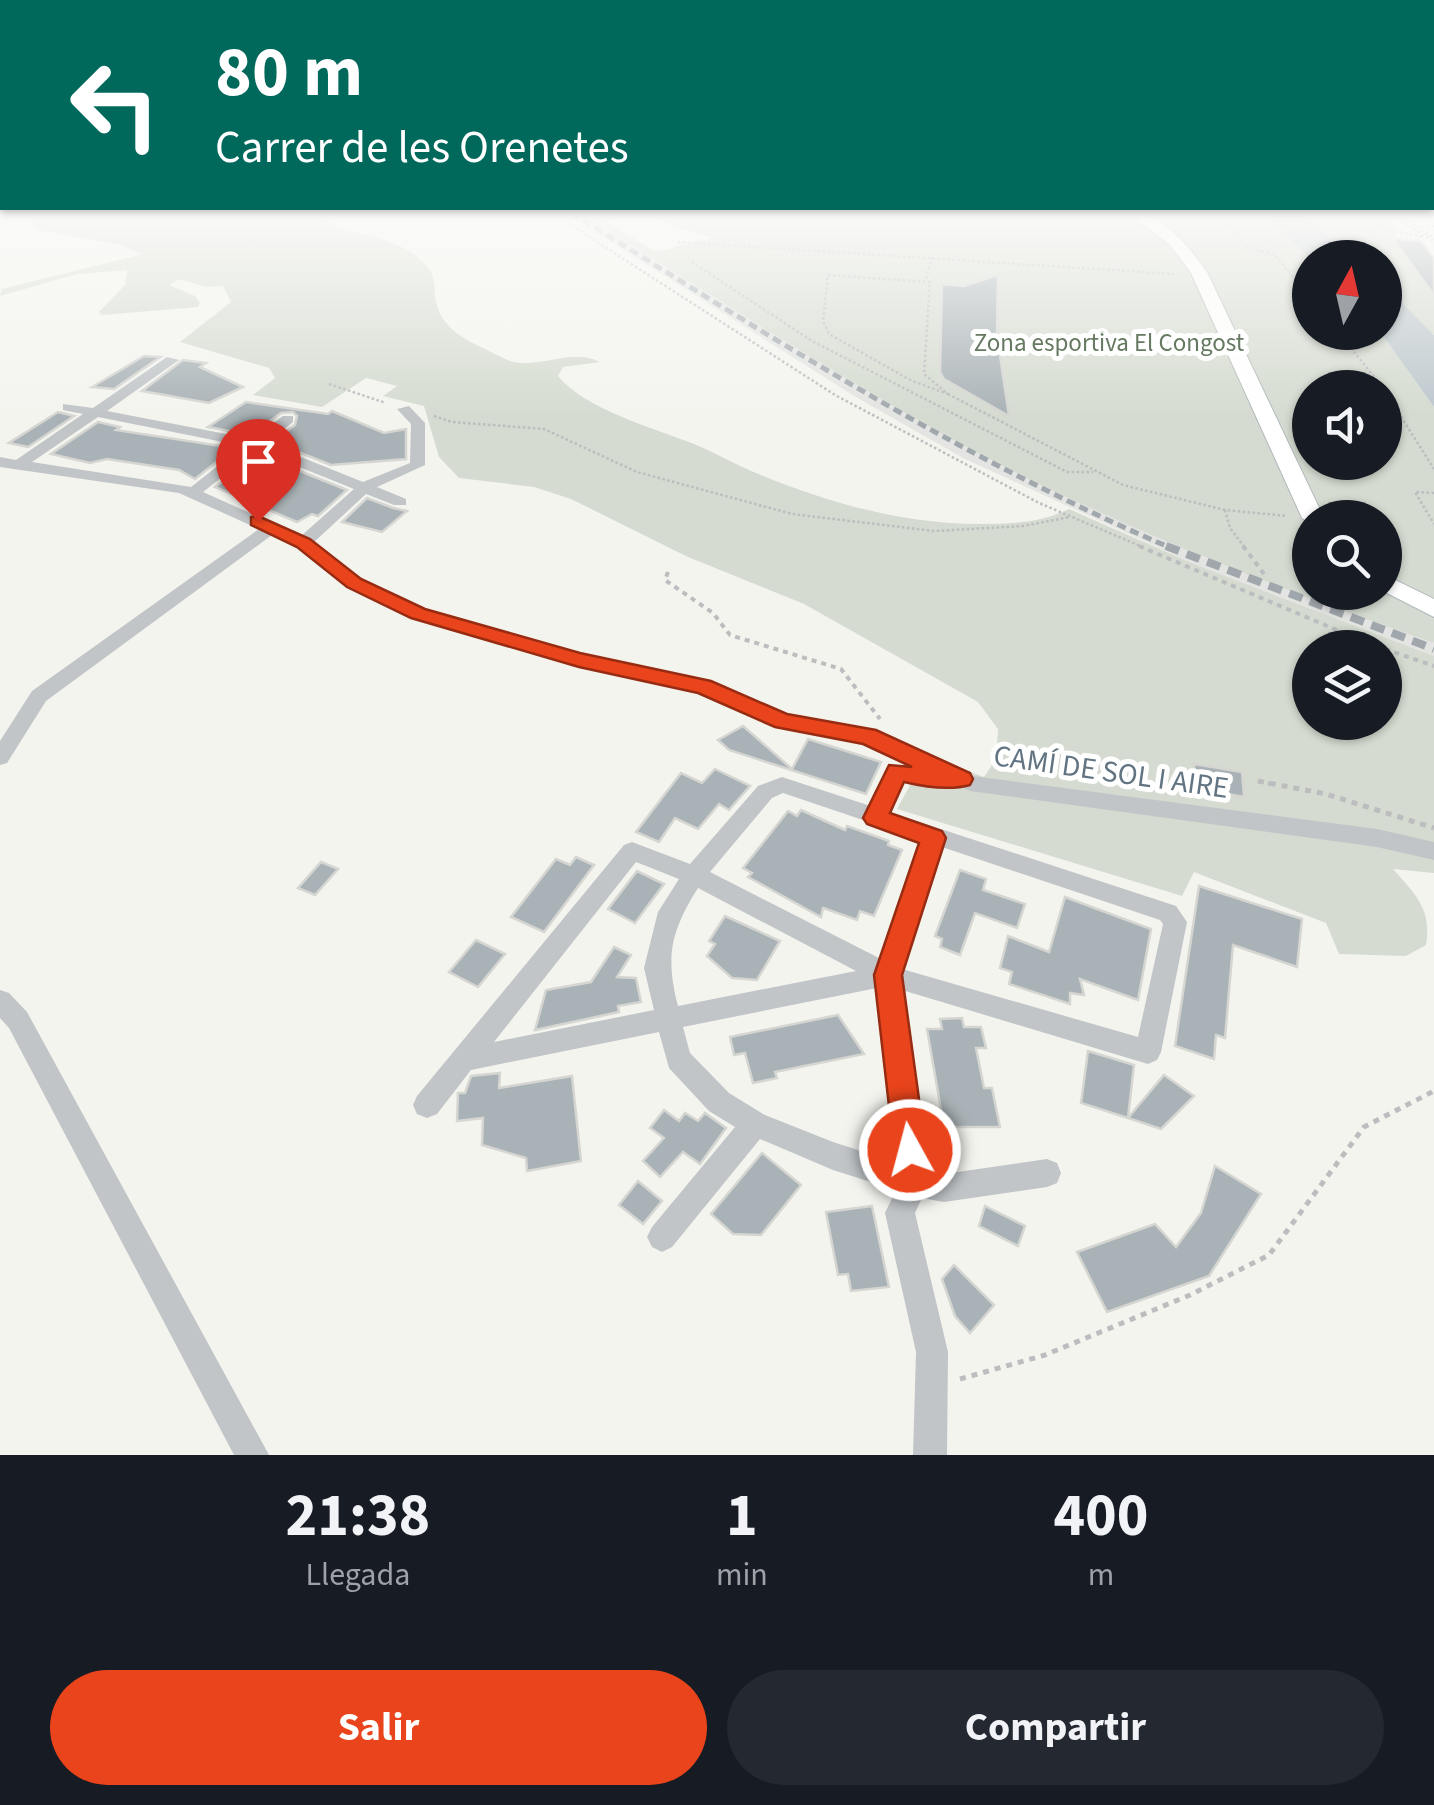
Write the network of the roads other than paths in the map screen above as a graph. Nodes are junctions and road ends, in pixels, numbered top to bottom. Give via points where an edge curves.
1 (1202, 280) edge
2 (172, 360) dead end
3 (68, 407) dead end
4 (95, 412) junction
5 (409, 412) road end
6 (288, 420) dead end
7 (254, 444) junction
8 (0, 462) edge
9 (18, 466) junction
10 (365, 487) junction
11 (192, 493) junction
12 (1297, 500) edge
13 (400, 502) dead end
14 (272, 528) junction
15 (303, 543) junction
16 (1402, 591) edge
17 (1434, 609) edge
18 (0, 758) edge
19 (962, 779) junction
20 (875, 818) junction
21 (934, 838) junction
22 (1434, 851) edge
23 (694, 875) junction
24 (888, 975) junction
25 (0, 1002) edge
26 (666, 1019) junction
27 (463, 1060) junction
28 (427, 1105) dead end
29 (756, 1124) junction
30 (1047, 1173) dead end
31 (914, 1182) junction
32 (662, 1237) dead end
33 (252, 1455) edge
34 (930, 1455) edge

1 - 12 street
2 - 4 street
3 - 4 street
4 - 7 street
4 - 9 street
5 - 10 street via 418,423 418,465
6 - 7 street
7 - 10 street
7 - 11 street
8 - 9 street, CAMÍ DE SOL I AIRE
9 - 11 street, CAMÍ DE SOL I AIRE
10 - 13 street
10 - 15 street
11 - 14 street, CAMÍ DE SOL I AIRE
14 - 15 street, CAMÍ DE SOL I AIRE
14 - 18 street via 38,696
15 - 19 street, CAMÍ DE SOL I AIRE via 354,583 418,614 703,687 783,721 868,736
16 - 17 street
19 - 20 lane via 897,772
19 - 22 street, CAMÍ DE SOL I AIRE
20 - 21 street
20 - 23 street via 782,784 764,792
21 - 24 street
21 - 24 street via 1168,912 1175,922 1148,1052
23 - 24 street
23 - 26 street via 670,912 656,968
23 - 27 street via 632,851
24 - 26 street
24 - 31 street
25 - 33 street via 18,1020
26 - 27 street
26 - 29 street via 678,1058 719,1102
27 - 28 street
29 - 31 street
29 - 32 street
30 - 31 street via 944,1188
31 - 34 street via 900,1213 932,1352

